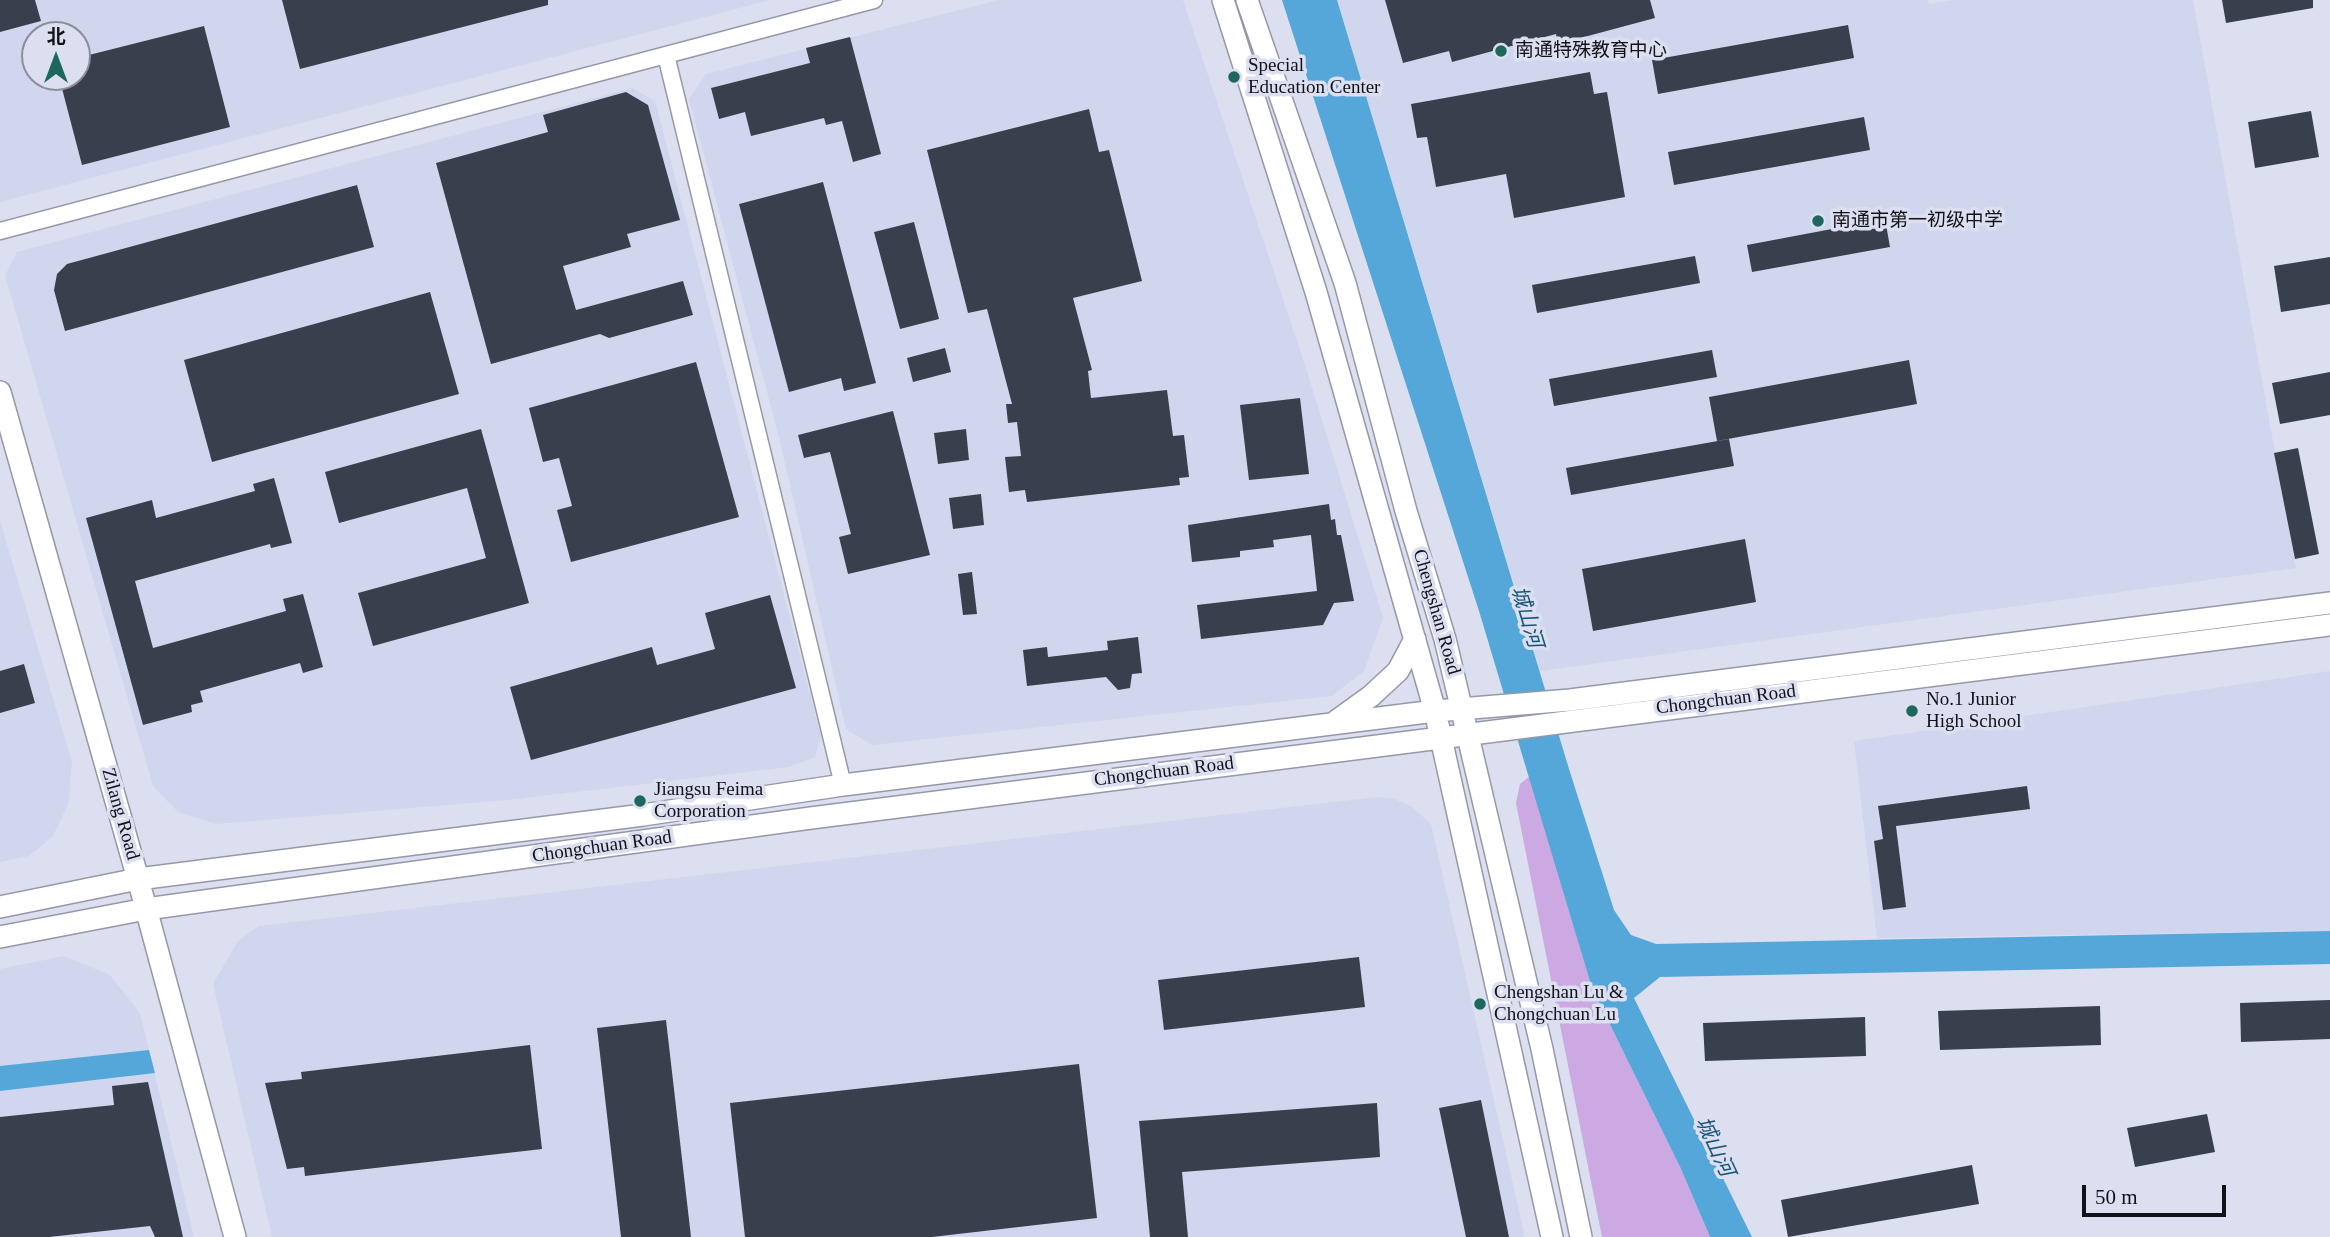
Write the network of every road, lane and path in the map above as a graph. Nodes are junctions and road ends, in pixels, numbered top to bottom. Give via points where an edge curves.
1 (874, 0) edge
2 (1223, 0) edge
3 (1247, 0) edge
4 (666, 55) junction
5 (0, 231) edge
6 (0, 392) edge
7 (2330, 603) edge
8 (2330, 625) edge
9 (1415, 639) junction
10 (1462, 709) junction
11 (1572, 709) junction
12 (1435, 711) junction
13 (1332, 724) junction
14 (1468, 732) junction
15 (1441, 737) junction
16 (843, 785) junction
17 (138, 879) junction
18 (0, 906) edge
19 (146, 909) junction
20 (0, 937) edge
21 (235, 1237) edge
22 (1552, 1237) edge
23 (1581, 1237) edge

1 - 4 street
2 - 9 main road, Chengshan Road via 1316,292
3 - 10 main road, Chengshan Road via 1345,283
4 - 5 street
4 - 16 street
6 - 17 main road, Zilang Road
7 - 11 main road, Chongchuan Road
8 - 11 main road, Chongchuan Road
9 - 12 main road, Chengshan Road
9 - 13 main road via 1398,671
10 - 11 main road, Chongchuan Road
10 - 12 main road, Chongchuan Road
10 - 14 main road, Chengshan Road
11 - 14 main road, Chongchuan Road
12 - 13 main road, Chongchuan Road
12 - 15 main road, Chengshan Road
13 - 16 main road, Chongchuan Road
14 - 15 main road, Chongchuan Road
14 - 23 main road, Chengshan Road
15 - 19 main road, Chongchuan Road
15 - 22 main road, Chengshan Road
16 - 17 main road, Chongchuan Road
17 - 18 main road, Chongchuan Road
17 - 19 main road, Zilang Road
19 - 20 main road, Chongchuan Road
19 - 21 main road, Zilang Road

